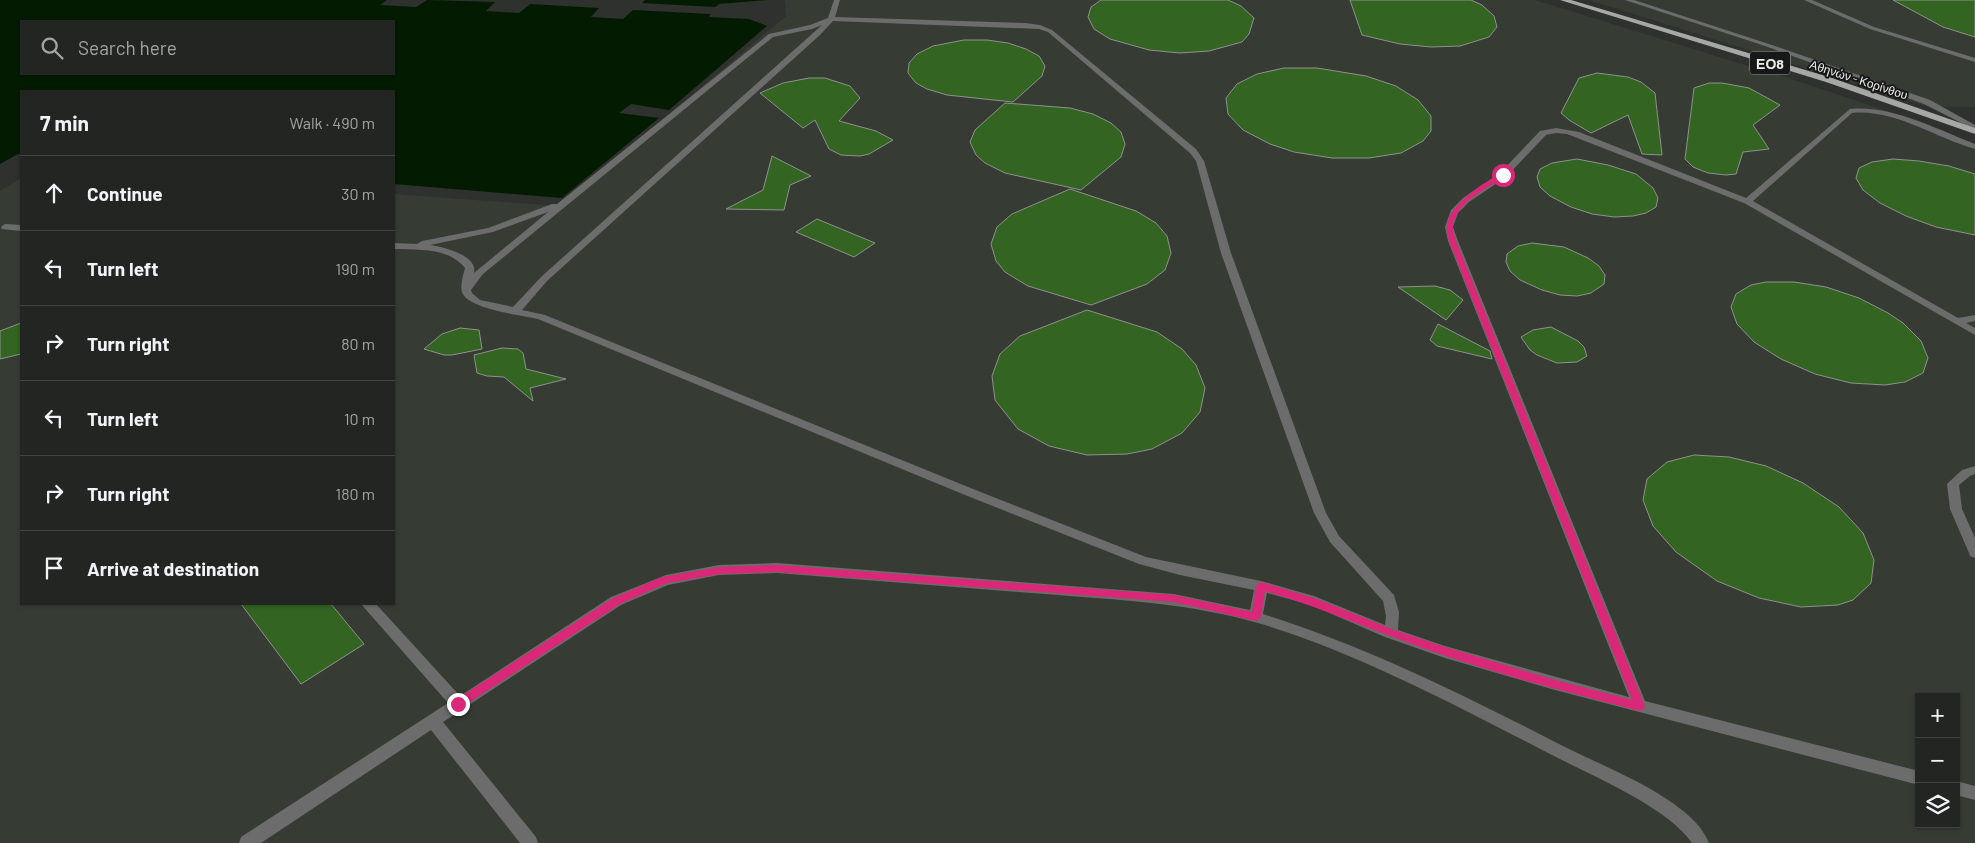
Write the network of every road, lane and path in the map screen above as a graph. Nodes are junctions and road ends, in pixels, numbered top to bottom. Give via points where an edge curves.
1 (837, 0) edge
2 (1564, 0) edge
3 (1628, 0) edge
4 (1807, 0) edge
5 (831, 19) junction
6 (1975, 60) edge
7 (1975, 130) edge
8 (1975, 147) edge
9 (574, 195) junction
10 (1747, 200) junction
11 (5, 227) dead end
12 (20, 228) edge
13 (395, 246) edge
14 (408, 247) junction
15 (467, 292) junction
16 (516, 310) junction
17 (1975, 318) edge
18 (1957, 322) junction
19 (1975, 332) edge
20 (1975, 470) edge
21 (1975, 553) edge
22 (1261, 586) junction
23 (369, 605) edge
24 (1256, 617) junction
25 (1390, 633) junction
26 (458, 704) junction
27 (1640, 706) junction
28 (433, 721) junction
29 (1915, 777) edge
30 (1960, 789) edge
31 (1975, 793) edge
32 (247, 843) edge
33 (530, 843) edge
34 (1701, 843) edge

1 - 5 lane
2 - 7 main road, Αθηνών - Κορίνθου / ΕΟ8 via 1829,80
3 - 7 lane via 1927,102
4 - 6 lane via 1872,28
5 - 9 lane via 762,40
5 - 16 lane via 544,279
5 - 25 lane via 1040,27 1050,31 1193,151 1200,160 1226,253 1320,513 1334,538 1389,599 1393,610
8 - 10 lane via 1881,113 1858,109 1850,111
9 - 14 lane via 550,208 490,230
9 - 15 lane via 479,272
10 - 18 lane
10 - 27 lane via 1576,134 1551,130 1543,133 1503,175 1466,200 1454,212 1449,226
11 - 12 lane
13 - 14 lane
14 - 15 lane via 454,254 466,260 470,268
15 - 16 lane via 477,302
16 - 22 lane via 541,317 1136,558
17 - 18 lane
18 - 19 lane
20 - 21 lane via 1952,484 1956,509
22 - 24 lane
22 - 25 lane via 1314,601
23 - 26 lane
24 - 26 lane via 1174,599 777,568 720,570 666,580 616,601
24 - 34 lane via 1379,663 1512,727 1668,809 1691,828
25 - 27 lane via 1504,670
26 - 28 lane
27 - 29 lane
28 - 32 lane
28 - 33 lane
30 - 31 lane

